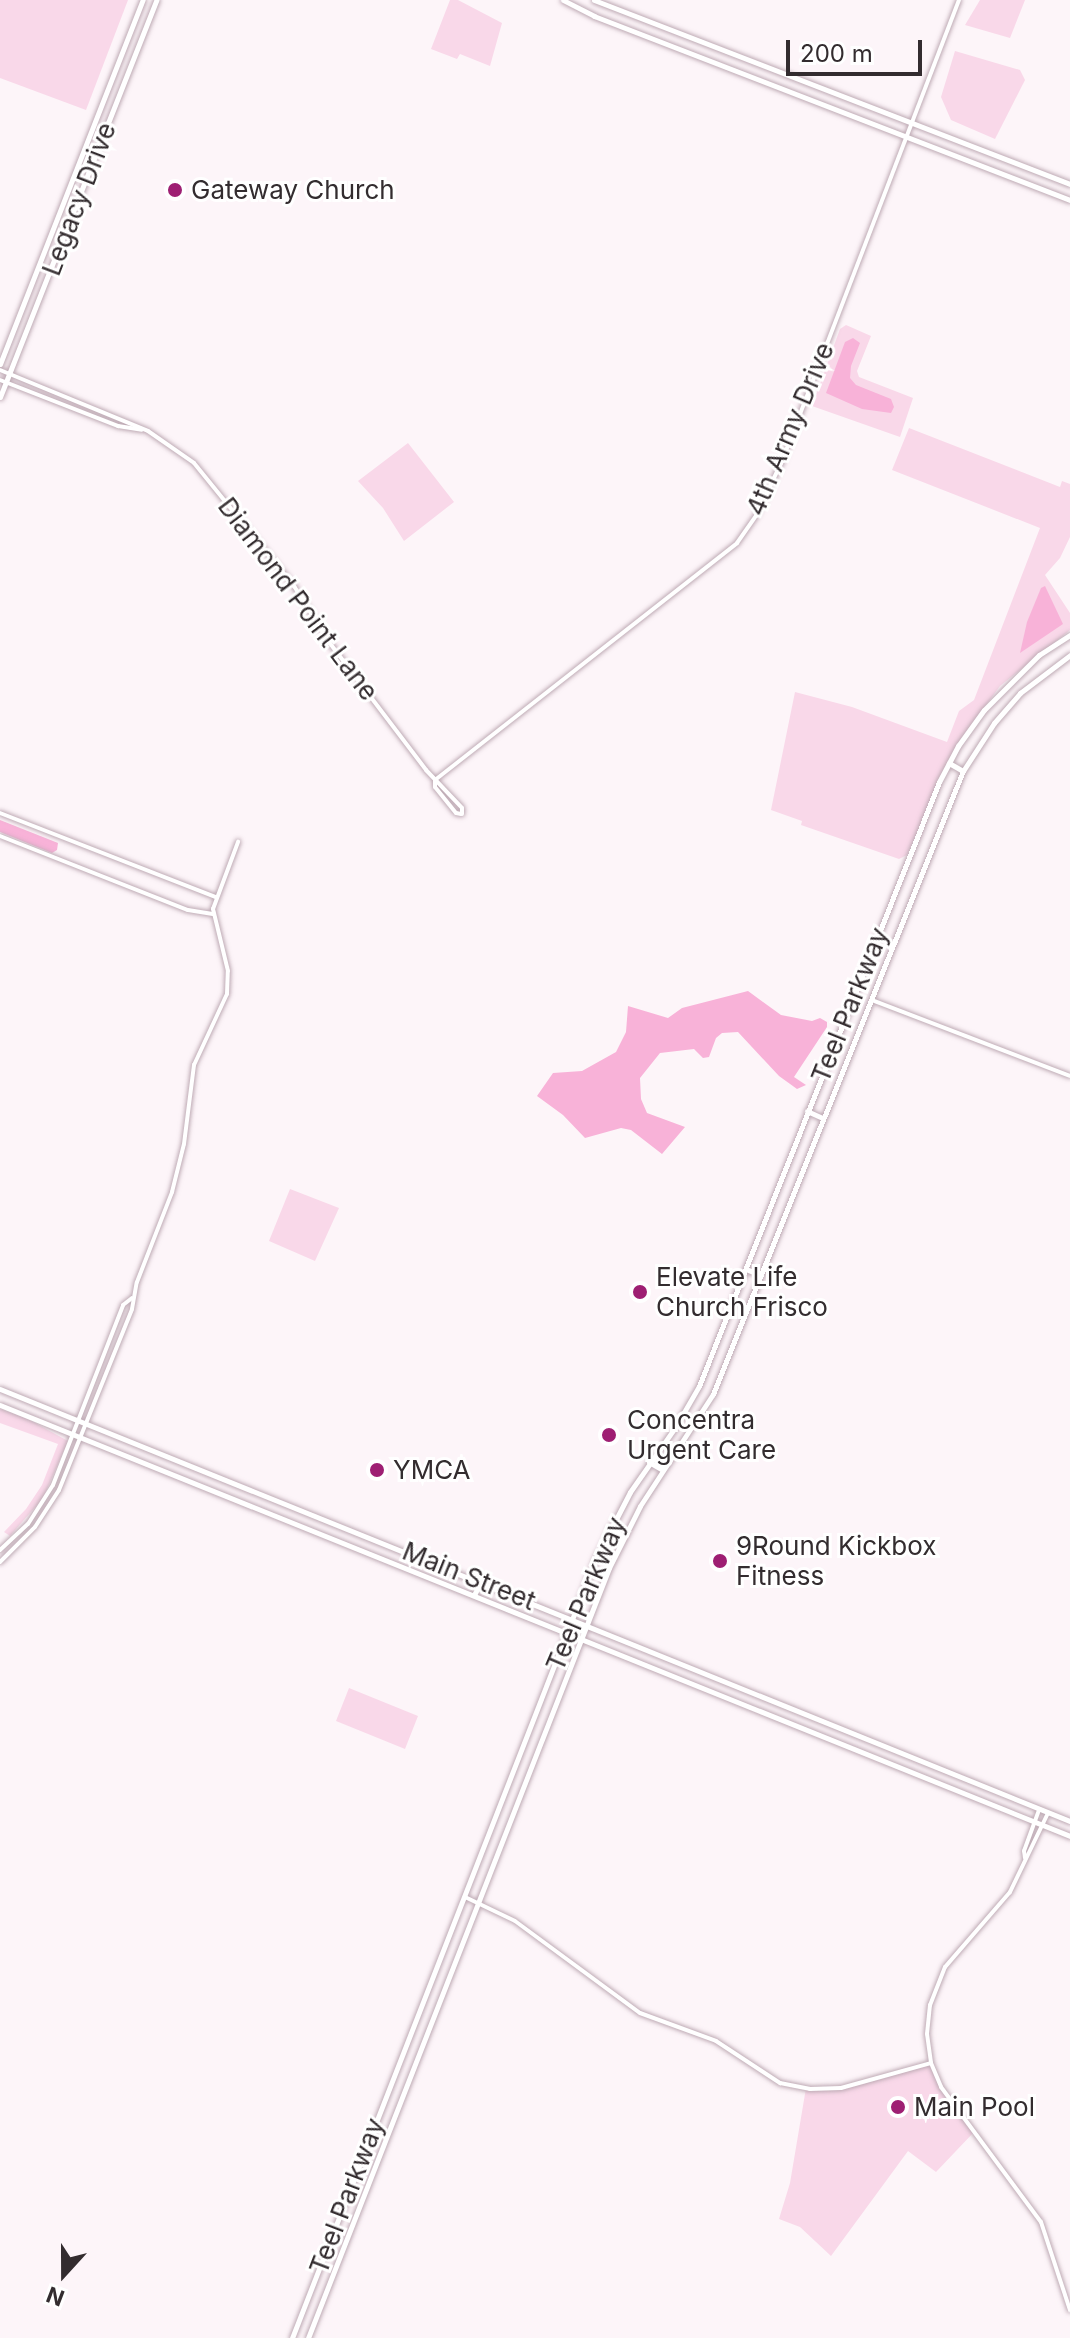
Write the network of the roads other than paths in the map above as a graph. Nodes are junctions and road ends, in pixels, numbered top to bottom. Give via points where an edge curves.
1 (143, 0) edge
2 (156, 0) edge
3 (563, 0) edge
4 (594, 0) edge
5 (959, 0) edge
6 (97, 119) junction
7 (108, 123) junction
8 (913, 123) junction
9 (908, 138) junction
10 (1026, 167) junction
11 (1021, 181) junction
12 (1070, 184) edge
13 (1070, 200) edge
14 (0, 364) edge
15 (0, 370) edge
16 (10, 374) junction
17 (3, 381) edge
18 (0, 397) edge
19 (148, 431) junction
20 (1070, 635) edge
21 (1070, 655) edge
22 (949, 763) junction
23 (963, 771) junction
24 (435, 780) junction
25 (0, 813) edge
26 (0, 836) edge
27 (238, 842) dead end
28 (215, 897) junction
29 (213, 914) junction
30 (870, 999) junction
31 (1070, 1076) edge
32 (807, 1111) junction
33 (823, 1118) junction
34 (746, 1269) junction
35 (761, 1275) junction
36 (132, 1298) junction
37 (104, 1352) junction
38 (113, 1356) junction
39 (0, 1389) edge
40 (0, 1405) edge
41 (78, 1420) junction
42 (86, 1423) junction
43 (73, 1433) junction
44 (81, 1436) junction
45 (178, 1460) junction
46 (649, 1462) junction
47 (663, 1470) junction
48 (173, 1473) junction
49 (609, 1529) junction
50 (624, 1536) junction
51 (0, 1550) edge
52 (0, 1562) edge
53 (481, 1581) junction
54 (474, 1595) junction
55 (574, 1619) junction
56 (587, 1624) junction
57 (568, 1633) junction
58 (581, 1639) junction
59 (693, 1668) junction
60 (688, 1682) junction
61 (782, 1703) junction
62 (777, 1717) junction
63 (504, 1799) junction
64 (516, 1804) junction
65 (1039, 1810) junction
66 (1048, 1813) junction
67 (1070, 1821) edge
68 (1034, 1823) junction
69 (1043, 1826) junction
70 (1070, 1836) edge
71 (1025, 1858) junction
72 (465, 1897) junction
73 (478, 1903) junction
74 (931, 2063) junction
75 (1070, 2310) edge
76 (292, 2338) edge
77 (308, 2338) edge

1 - 6 main road, Legacy Drive
2 - 7 main road, Legacy Drive
3 - 9 main road
4 - 8 main road
5 - 8 street, 4th Army Drive
6 - 7 main road
6 - 14 main road, Legacy Drive
7 - 16 main road, Legacy Drive
8 - 9 street, 4th Army Drive
8 - 10 main road
9 - 11 main road
9 - 24 street, 4th Army Drive via 770,490 737,543
10 - 11 main road
10 - 12 main road
11 - 13 main road
15 - 16 street, Diamond Point Lane
16 - 17 main road, Legacy Drive
16 - 19 street, Diamond Point Lane
17 - 18 main road, Legacy Drive
17 - 19 street, Diamond Point Lane via 118,426
19 - 24 street, Diamond Point Lane via 194,463 294,586 329,642
20 - 22 main road, Teel Parkway via 1011,680
21 - 23 main road, Teel Parkway via 1010,704
22 - 23 main road
22 - 32 main road, Teel Parkway
23 - 30 main road, Teel Parkway
24 - 24 street, Diamond Point Lane via 435,787 462,814 462,808
25 - 28 street
26 - 29 street via 188,910
27 - 28 street
28 - 29 street
29 - 36 street via 228,971 227,994 194,1065 179,1168
30 - 31 street
30 - 33 main road, Teel Parkway
32 - 33 main road
32 - 34 main road, Teel Parkway
33 - 35 main road, Teel Parkway
34 - 35 main road
34 - 46 main road, Teel Parkway via 699,1386
35 - 47 main road, Teel Parkway via 713,1394
36 - 37 street via 123,1305
36 - 38 street
37 - 38 street
37 - 41 street
38 - 42 street
39 - 41 main road, Main Street
40 - 43 main road, Main Street
41 - 42 main road, Main Street
41 - 43 street
42 - 44 street
42 - 45 main road, Main Street
43 - 44 main road, Main Street
43 - 51 street via 43,1503
44 - 48 main road, Main Street
44 - 52 street via 49,1509
45 - 48 main road
45 - 53 main road, Main Street
46 - 47 main road
46 - 49 main road, Teel Parkway
47 - 50 main road, Teel Parkway
48 - 54 main road, Main Street
49 - 50 main road
49 - 55 main road, Teel Parkway
50 - 56 main road, Teel Parkway
53 - 54 main road
53 - 55 main road, Main Street
54 - 57 main road, Main Street
55 - 56 main road, Main Street
55 - 57 main road, Teel Parkway
56 - 58 main road, Teel Parkway
56 - 59 main road, Main Street
57 - 58 main road, Main Street
57 - 63 main road, Teel Parkway
58 - 60 main road, Main Street
58 - 64 main road, Teel Parkway
59 - 60 main road
59 - 61 main road, Main Street
60 - 62 main road, Main Street
61 - 62 main road
61 - 65 main road, Main Street
62 - 68 main road, Main Street
63 - 64 main road
63 - 72 main road, Teel Parkway
64 - 73 main road, Teel Parkway
65 - 66 main road, Main Street
65 - 68 street
66 - 67 main road, Main Street
66 - 69 street
68 - 69 main road, Main Street
68 - 71 street
69 - 70 main road, Main Street
69 - 71 street
71 - 74 street via 1010,1892 940,1977 928,2021
72 - 73 street
72 - 76 main road, Teel Parkway
73 - 74 street via 515,1921 640,2013 716,2041 780,2083 841,2088
73 - 77 main road, Teel Parkway
74 - 75 street via 947,2096 1035,2211

